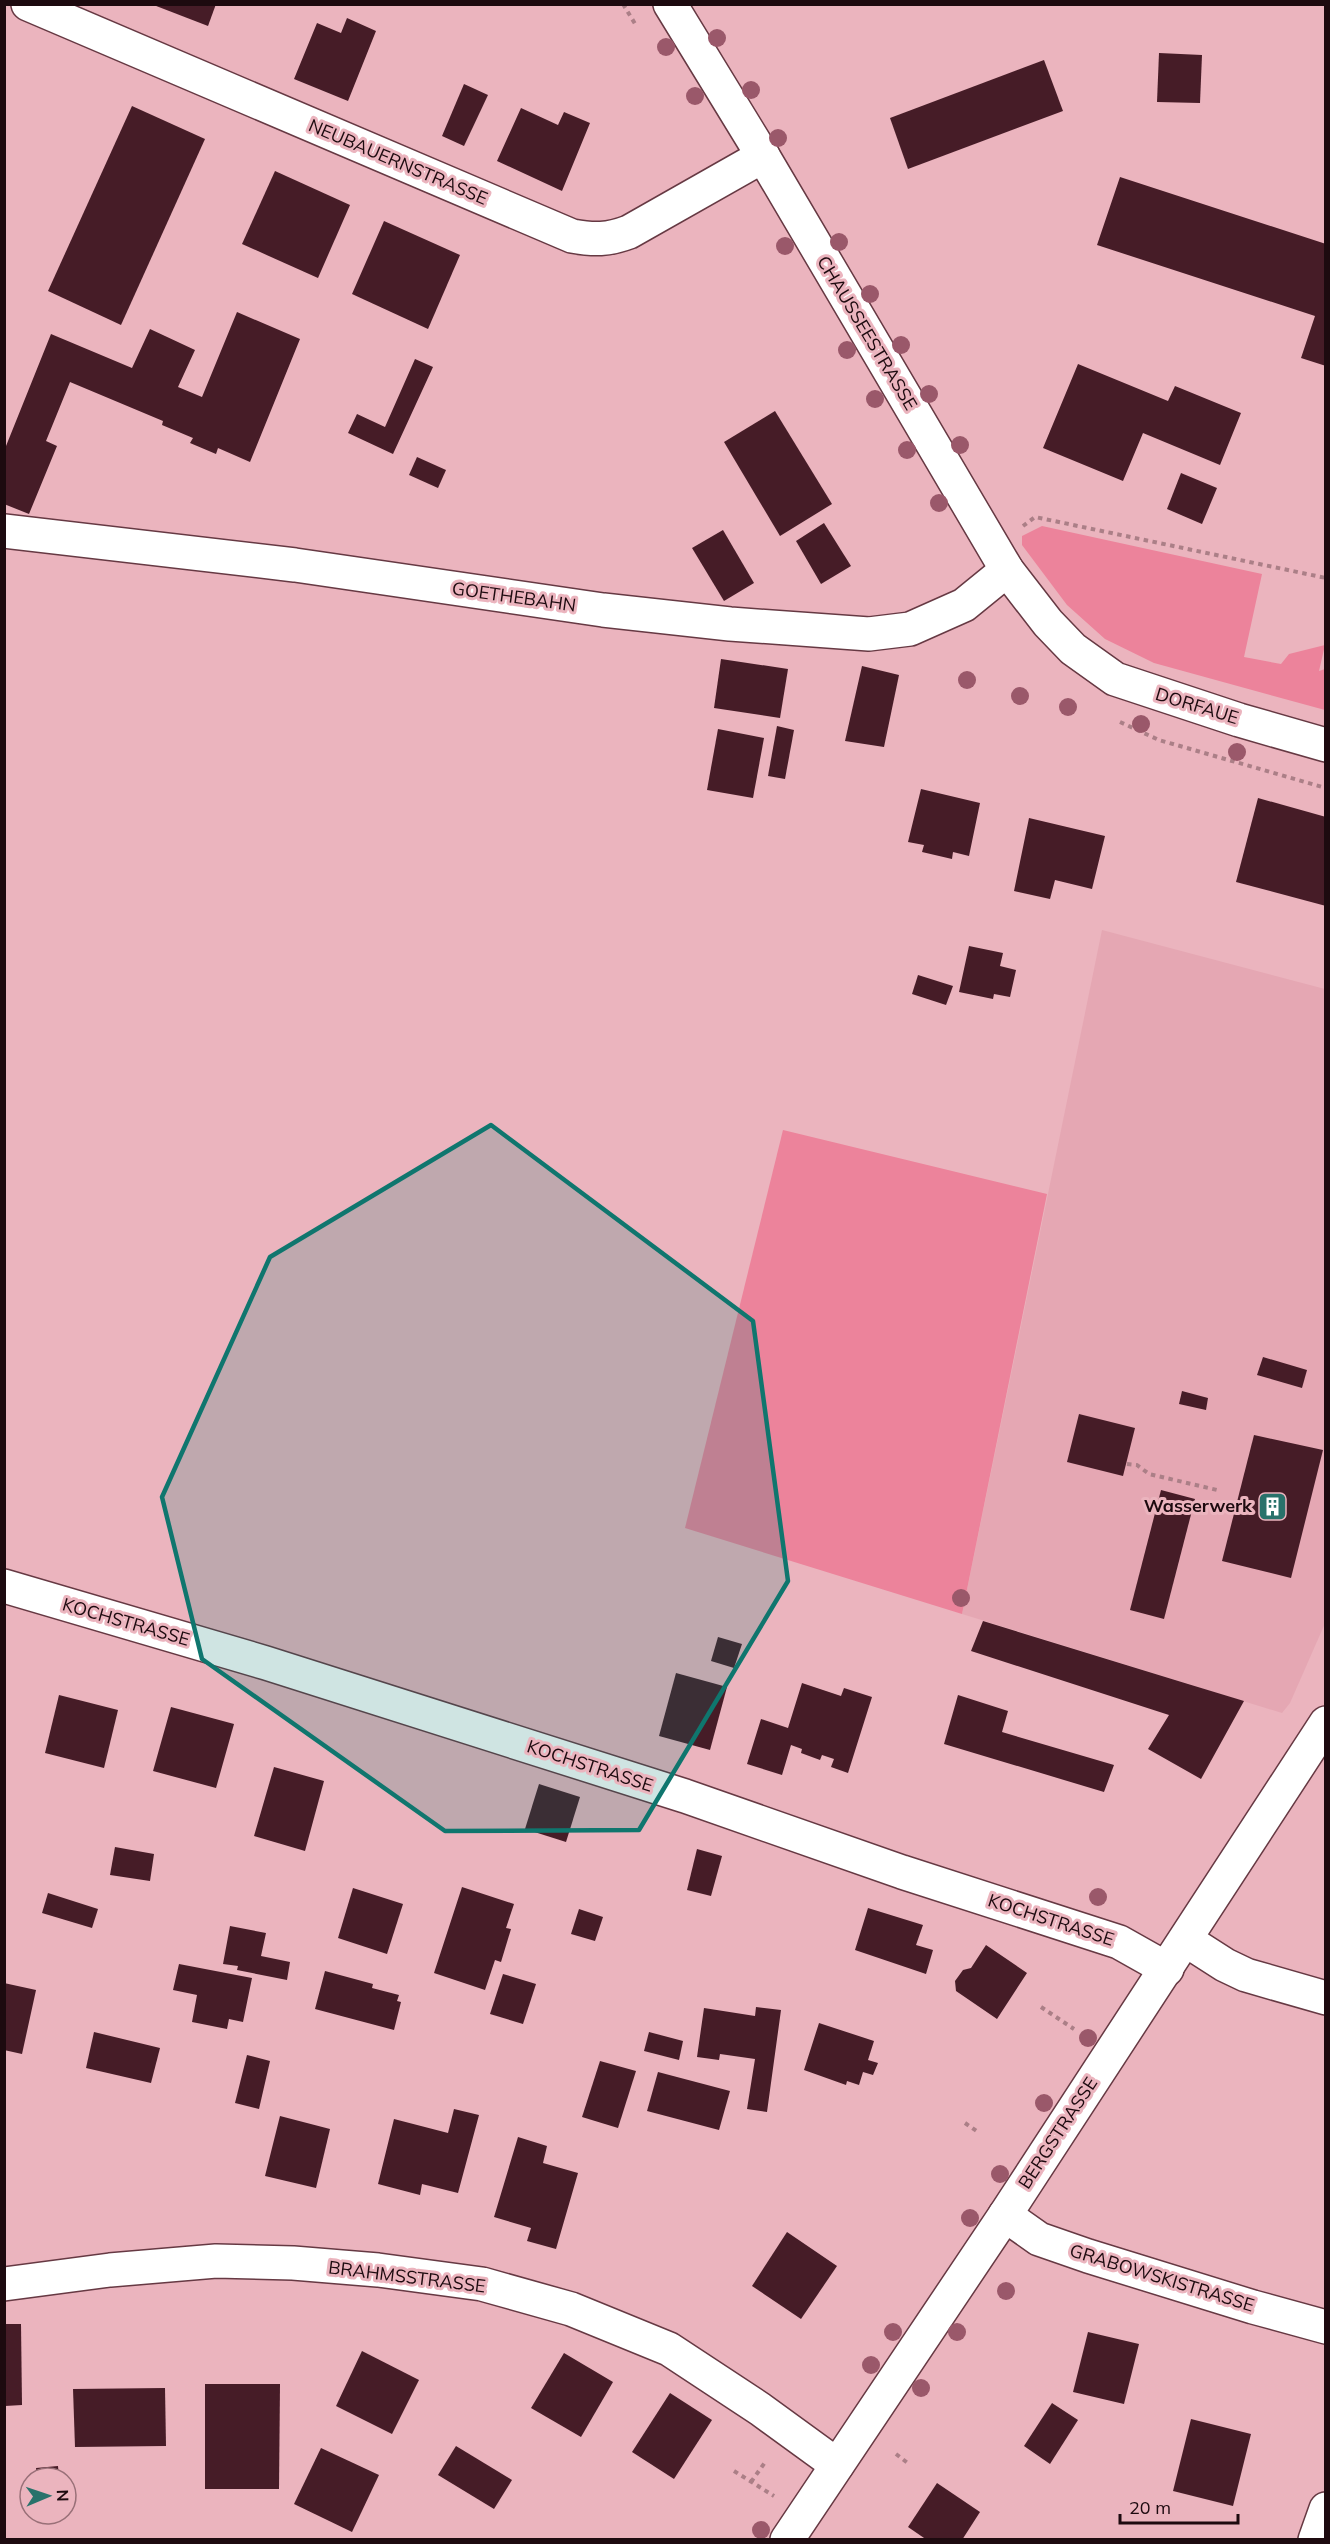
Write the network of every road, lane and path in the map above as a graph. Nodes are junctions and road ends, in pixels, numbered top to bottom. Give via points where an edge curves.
1 (28, 4) edge
2 (670, 4) edge
3 (763, 156) junction
4 (4, 531) edge
5 (1000, 558) junction
6 (1326, 578) edge
7 (1077, 652) joint
8 (1326, 744) edge
9 (1127, 1464) dead end
10 (1217, 1490) dead end
11 (4, 1586) edge
12 (1326, 1723) edge
13 (1186, 1940) junction
14 (1167, 1969) junction
15 (1326, 1998) edge
16 (1041, 2007) dead end
17 (1074, 2029) dead end
18 (965, 2122) dead end
19 (978, 2132) dead end
20 (1005, 2215) junction
21 (4, 2284) edge
22 (1326, 2327) edge
23 (897, 2454) dead end
24 (766, 2461) dead end
25 (909, 2464) dead end
26 (837, 2465) junction
27 (734, 2470) dead end
28 (751, 2482) junction
29 (779, 2500) dead end
30 (1326, 2509) edge
31 (787, 2540) edge
32 (1315, 2540) edge

1 - 3 street, NEUBAUERNSTRASSE via 573,236 602,240 629,232
2 - 3 street, CHAUSSEESTRASSE
3 - 5 street, CHAUSSEESTRASSE
4 - 5 street, GOETHEBAHN via 295,565 603,610 869,634 910,629 964,605
5 - 6 path via 1035,517
5 - 7 street, CHAUSSEESTRASSE via 1048,623
7 - 8 street, DORFAUE via 1115,679 1141,689
9 - 10 path via 1137,1465 1149,1474
11 - 14 street, KOCHSTRASSE via 266,1663 685,1796 1119,1942
12 - 13 street, BERGSTRASSE
13 - 14 street, BERGSTRASSE
13 - 15 street via 1246,1975
14 - 20 street, BERGSTRASSE
16 - 17 path
18 - 19 path
20 - 22 street, GRABOWSKISTRASSE via 1039,2238 1088,2256
20 - 26 street, BERGSTRASSE
21 - 26 street, BRAHMSSTRASSE via 216,2261 378,2270 482,2284 571,2310 669,2349
23 - 25 path
24 - 28 path
26 - 31 street, BERGSTRASSE
27 - 28 path
28 - 29 path
30 - 32 street

